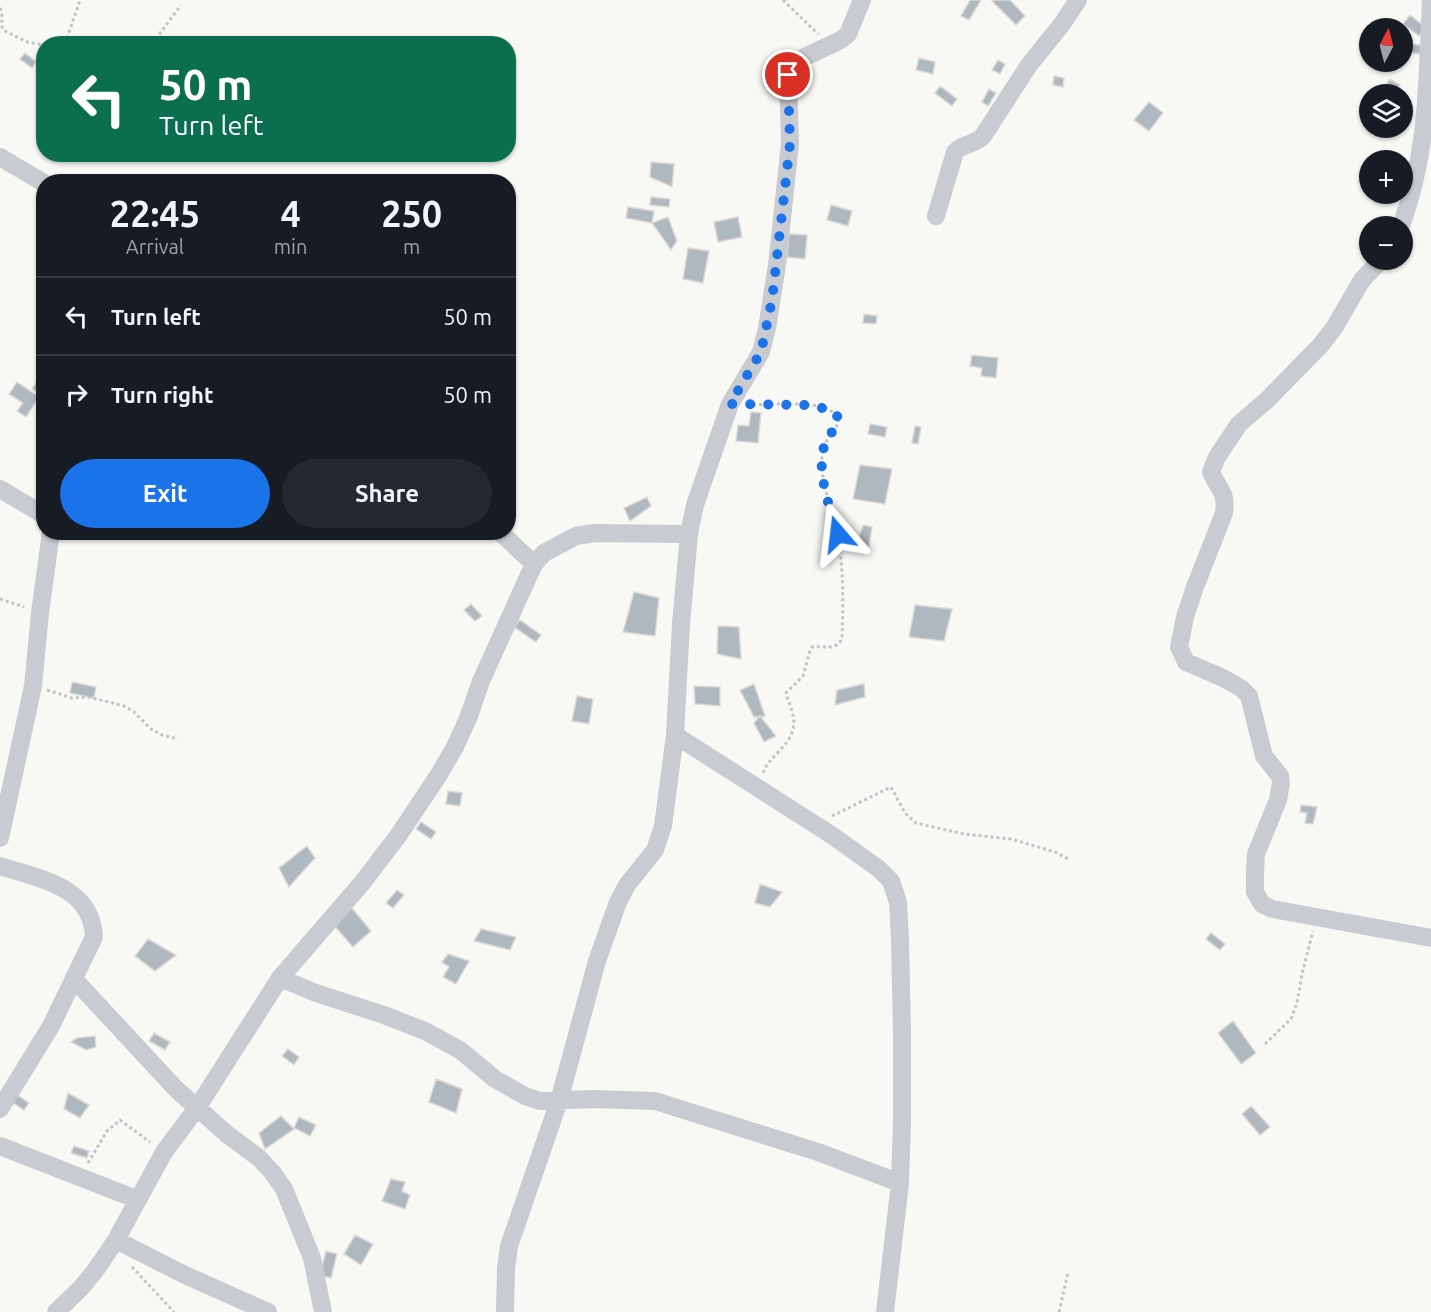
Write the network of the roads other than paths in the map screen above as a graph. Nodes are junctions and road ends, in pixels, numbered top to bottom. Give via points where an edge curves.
1 (862, 0) edge
2 (1078, 0) edge
3 (1431, 0) edge
4 (0, 157) edge
5 (36, 178) edge
6 (936, 216) dead end
7 (1404, 216) edge
8 (1371, 270) edge
9 (0, 489) edge
10 (36, 510) edge
11 (689, 534) junction
12 (50, 540) edge
13 (508, 540) edge
14 (534, 564) junction
15 (675, 735) junction
16 (0, 838) edge
17 (0, 866) edge
18 (1431, 938) edge
19 (280, 978) junction
20 (74, 980) junction
21 (559, 1101) junction
22 (197, 1108) junction
23 (0, 1109) edge
24 (0, 1146) edge
25 (900, 1183) junction
26 (136, 1199) junction
27 (114, 1242) junction
28 (63, 1310) edge
29 (268, 1312) edge
30 (323, 1312) edge
31 (505, 1312) edge
32 (885, 1312) edge

1 - 11 street via 848,34 796,60 788,75 790,144 761,352 730,404 695,505
2 - 6 street via 1029,65 984,136 955,152
3 - 7 street via 1422,151
4 - 5 street
8 - 18 street via 1320,346 1239,424 1217,457 1211,472 1222,489 1224,513 1195,587 1179,646 1186,662 1223,678 1249,696 1264,756 1280,776 1278,800 1256,854 1256,892 1262,904 1316,918
9 - 10 street
11 - 14 street via 576,536 544,553
11 - 15 street
12 - 16 street via 33,686
13 - 14 street
14 - 19 street via 455,747 438,776 362,883
15 - 21 street via 656,850 618,902 597,961
15 - 25 street via 814,824 891,881 898,902 902,1032
17 - 20 street via 66,889 85,905 94,937
19 - 21 street via 425,1031 460,1050 505,1086 540,1101
19 - 22 street
20 - 22 street
20 - 23 street
21 - 25 street via 655,1101 818,1152
21 - 31 street via 509,1246
22 - 26 street
22 - 30 street via 259,1158 284,1189 312,1258
24 - 26 street
25 - 32 street
26 - 27 street
27 - 28 street
27 - 29 street

